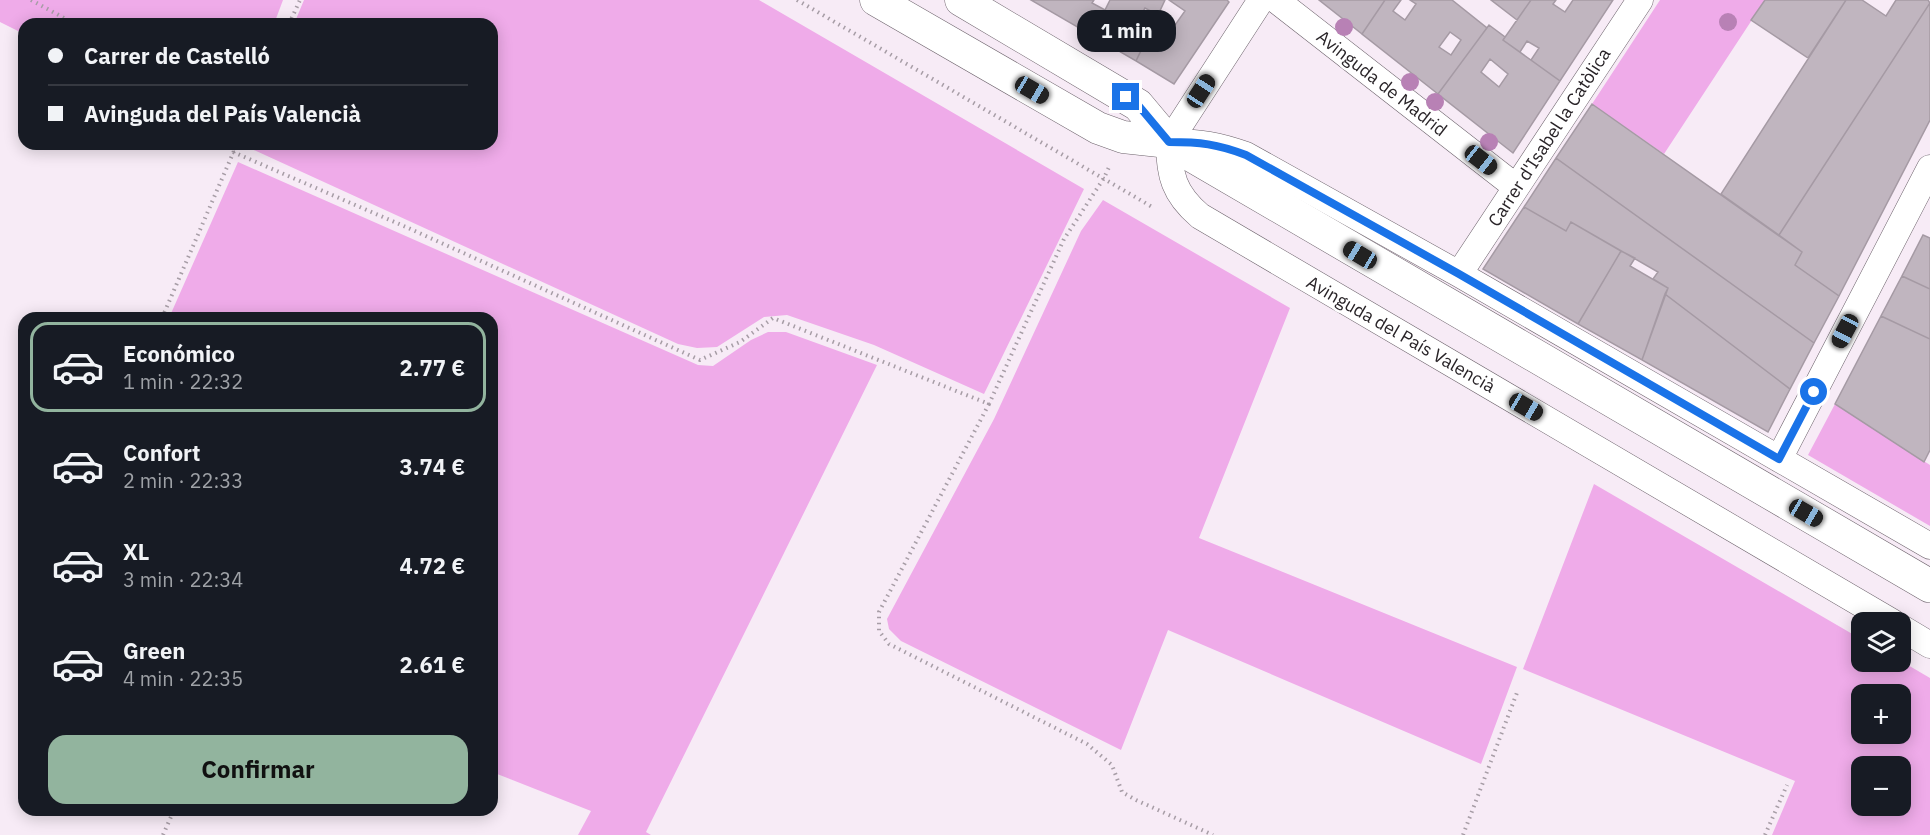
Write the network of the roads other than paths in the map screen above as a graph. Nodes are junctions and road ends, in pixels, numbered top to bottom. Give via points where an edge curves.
1 (876, 0) edge
2 (961, 0) edge
3 (1261, 0) edge
4 (1276, 0) edge
5 (1640, 0) edge
6 (1169, 142) junction
7 (1930, 168) edge
8 (1516, 188) junction
9 (1459, 274) junction
10 (1779, 459) junction
11 (1930, 546) edge
12 (1930, 586) edge
13 (1875, 612) edge
14 (1911, 634) edge
15 (1930, 645) edge

1 - 6 street via 1098,128 1123,137
2 - 6 street via 1138,105
3 - 6 street
4 - 8 street, Avinguda de Madrid
5 - 8 street, Carrer d'Isabel la Catòlica
6 - 9 street via 1219,145 1246,155
6 - 12 main road
6 - 13 street, Avinguda del País Valencià via 1169,162 1177,192 1200,216
7 - 10 street
8 - 9 street, Carrer d'Isabel la Catòlica
9 - 10 street
10 - 11 street
14 - 15 street

